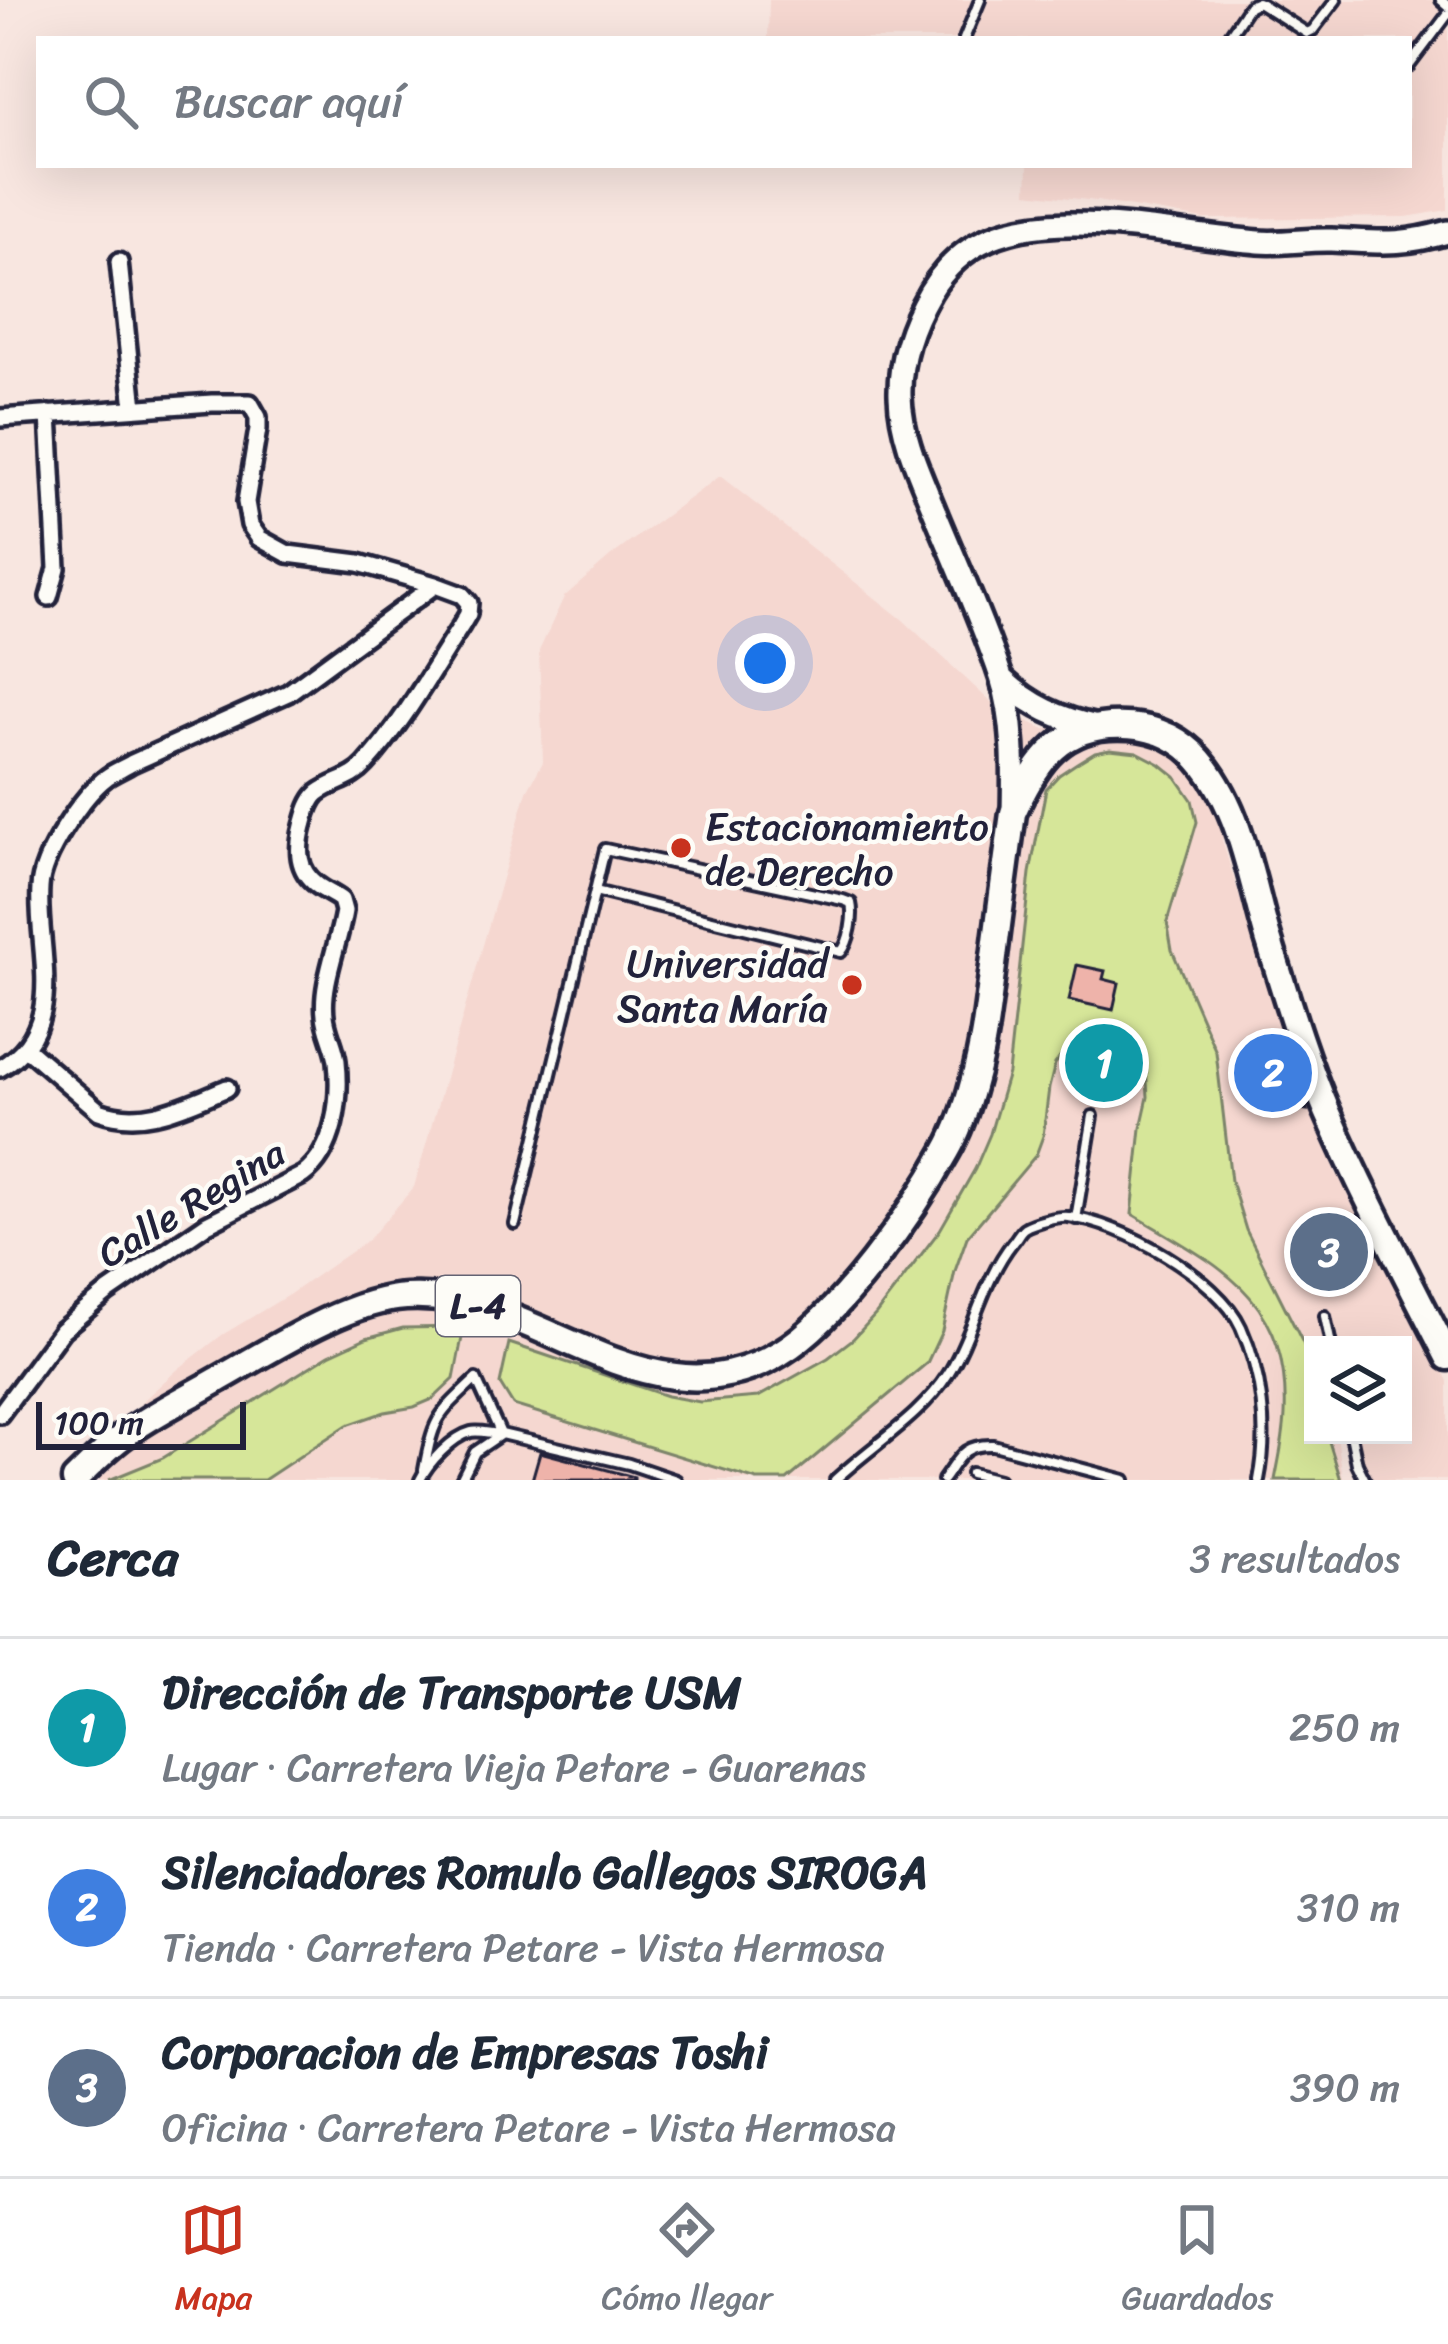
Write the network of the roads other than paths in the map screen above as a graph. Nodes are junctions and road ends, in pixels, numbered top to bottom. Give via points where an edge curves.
1 (980, 0) edge
2 (1336, 0) edge
3 (1441, 0) edge
4 (1448, 10) edge
5 (965, 36) edge
6 (1229, 36) edge
7 (1412, 62) edge
8 (1448, 232) edge
9 (119, 262) dead end
10 (134, 408) junction
11 (49, 414) junction
12 (0, 418) edge
13 (434, 585) junction
14 (49, 597) dead end
15 (1002, 680) junction
16 (1097, 728) junction
17 (1013, 813) junction
18 (595, 891) junction
19 (27, 1049) junction
20 (0, 1068) edge
21 (227, 1088) dead end
22 (1093, 1116) dead end
23 (1076, 1219) junction
24 (515, 1224) dead end
25 (1325, 1316) dead end
26 (1329, 1336) edge
27 (1448, 1357) edge
28 (0, 1414) edge
29 (501, 1434) junction
30 (1353, 1444) edge
31 (971, 1473) dead end
32 (422, 1475) edge
33 (75, 1480) edge
34 (461, 1480) edge
35 (676, 1480) edge
36 (835, 1480) edge
37 (943, 1480) edge
38 (999, 1480) edge
39 (1125, 1480) edge
40 (1259, 1480) edge
41 (1366, 1480) edge

1 - 5 lane
2 - 6 lane via 1307,33 1258,2
3 - 4 lane
4 - 7 lane
8 - 15 main road via 1393,244 1264,242 1045,225 987,238 948,268 910,334 900,400 913,458
9 - 10 street
10 - 11 street
10 - 13 street via 250,403 259,429 246,514 260,538 288,554
11 - 12 street
11 - 14 street via 57,568
13 - 19 street via 288,693 132,763 95,788 45,862 39,886 46,986
13 - 28 street, Calle Regina via 462,595 468,614 366,764 310,803 299,843 307,874 344,911 326,998 337,1082 325,1152 303,1175 207,1224 108,1292 62,1330
15 - 16 main road via 1047,712
15 - 17 main road
16 - 17 main road, L-4 via 1042,759
16 - 27 main road via 1173,737 1218,787 1328,1111
17 - 33 main road, L-4 via 980,1054 955,1135 882,1250 836,1306 780,1354 728,1374 673,1376 465,1301 404,1297 342,1314 204,1388 122,1437
18 - 18 lane via 605,849 843,900 853,910 841,952
18 - 24 lane
19 - 20 street
19 - 21 street via 112,1116 155,1115
22 - 23 lane
23 - 36 lane via 1024,1228 926,1404
23 - 40 lane via 1168,1257 1212,1287 1240,1324 1260,1400
25 - 26 lane
29 - 32 lane via 470,1432
29 - 32 lane via 476,1379 438,1417
29 - 34 lane via 475,1453
29 - 35 lane
30 - 41 lane
31 - 38 lane
37 - 39 lane via 965,1449 992,1444

